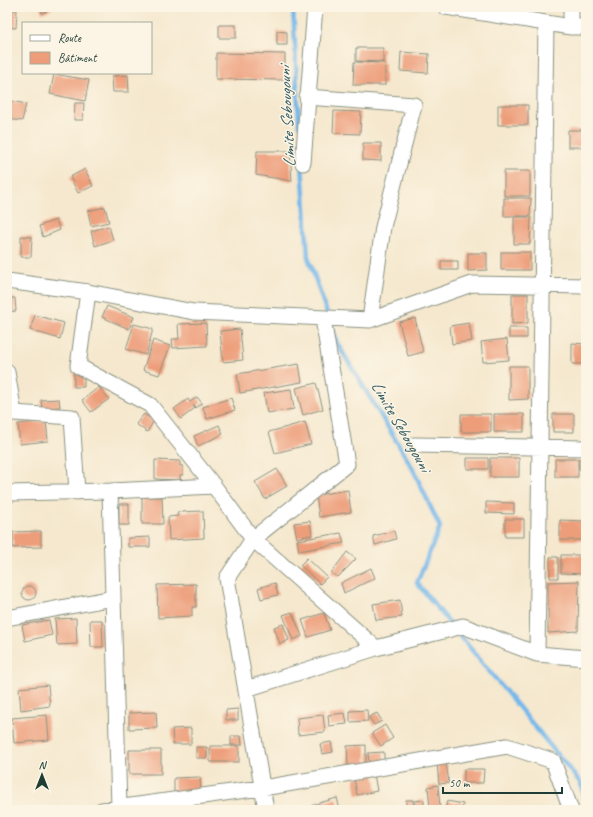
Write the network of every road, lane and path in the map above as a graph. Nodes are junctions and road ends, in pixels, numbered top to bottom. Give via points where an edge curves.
1 (315, 7) edge
2 (446, 7) edge
3 (571, 7) edge
4 (546, 23) junction
5 (571, 27) junction
6 (586, 27) edge
7 (307, 97) junction
8 (303, 163) dead end
9 (7, 282) edge
10 (543, 285) junction
11 (586, 286) edge
12 (88, 292) junction
13 (323, 320) junction
14 (370, 320) junction
15 (7, 372) edge
16 (414, 445) dead end
17 (540, 447) junction
18 (586, 448) edge
19 (214, 486) junction
20 (110, 491) junction
21 (77, 492) junction
22 (7, 493) edge
23 (253, 539) junction
24 (113, 598) junction
25 (7, 618) edge
26 (376, 648) junction
27 (537, 654) junction
28 (586, 658) edge
29 (246, 689) junction
30 (264, 788) junction
31 (119, 808) junction
32 (102, 810) edge
33 (266, 810) edge
34 (571, 810) edge

1 - 7 street
2 - 4 street
3 - 5 street
4 - 5 street
4 - 10 street
5 - 6 street
7 - 8 street
7 - 14 street via 414,105 383,227
9 - 12 street
10 - 11 street
10 - 14 street via 472,284
10 - 17 street
12 - 13 street via 194,312
12 - 19 street via 78,366 150,404
13 - 14 street
13 - 23 street via 347,464
15 - 21 street via 14,413 72,417
16 - 17 street
17 - 18 street
17 - 27 street
19 - 20 street
19 - 23 street
20 - 21 street
20 - 24 street
21 - 22 street
23 - 26 street
23 - 29 street via 227,578
24 - 25 street
24 - 31 street
26 - 27 street via 463,626
26 - 29 street
27 - 28 street
29 - 30 street
30 - 31 street
30 - 33 street
30 - 34 street via 507,746 553,761
31 - 32 street

